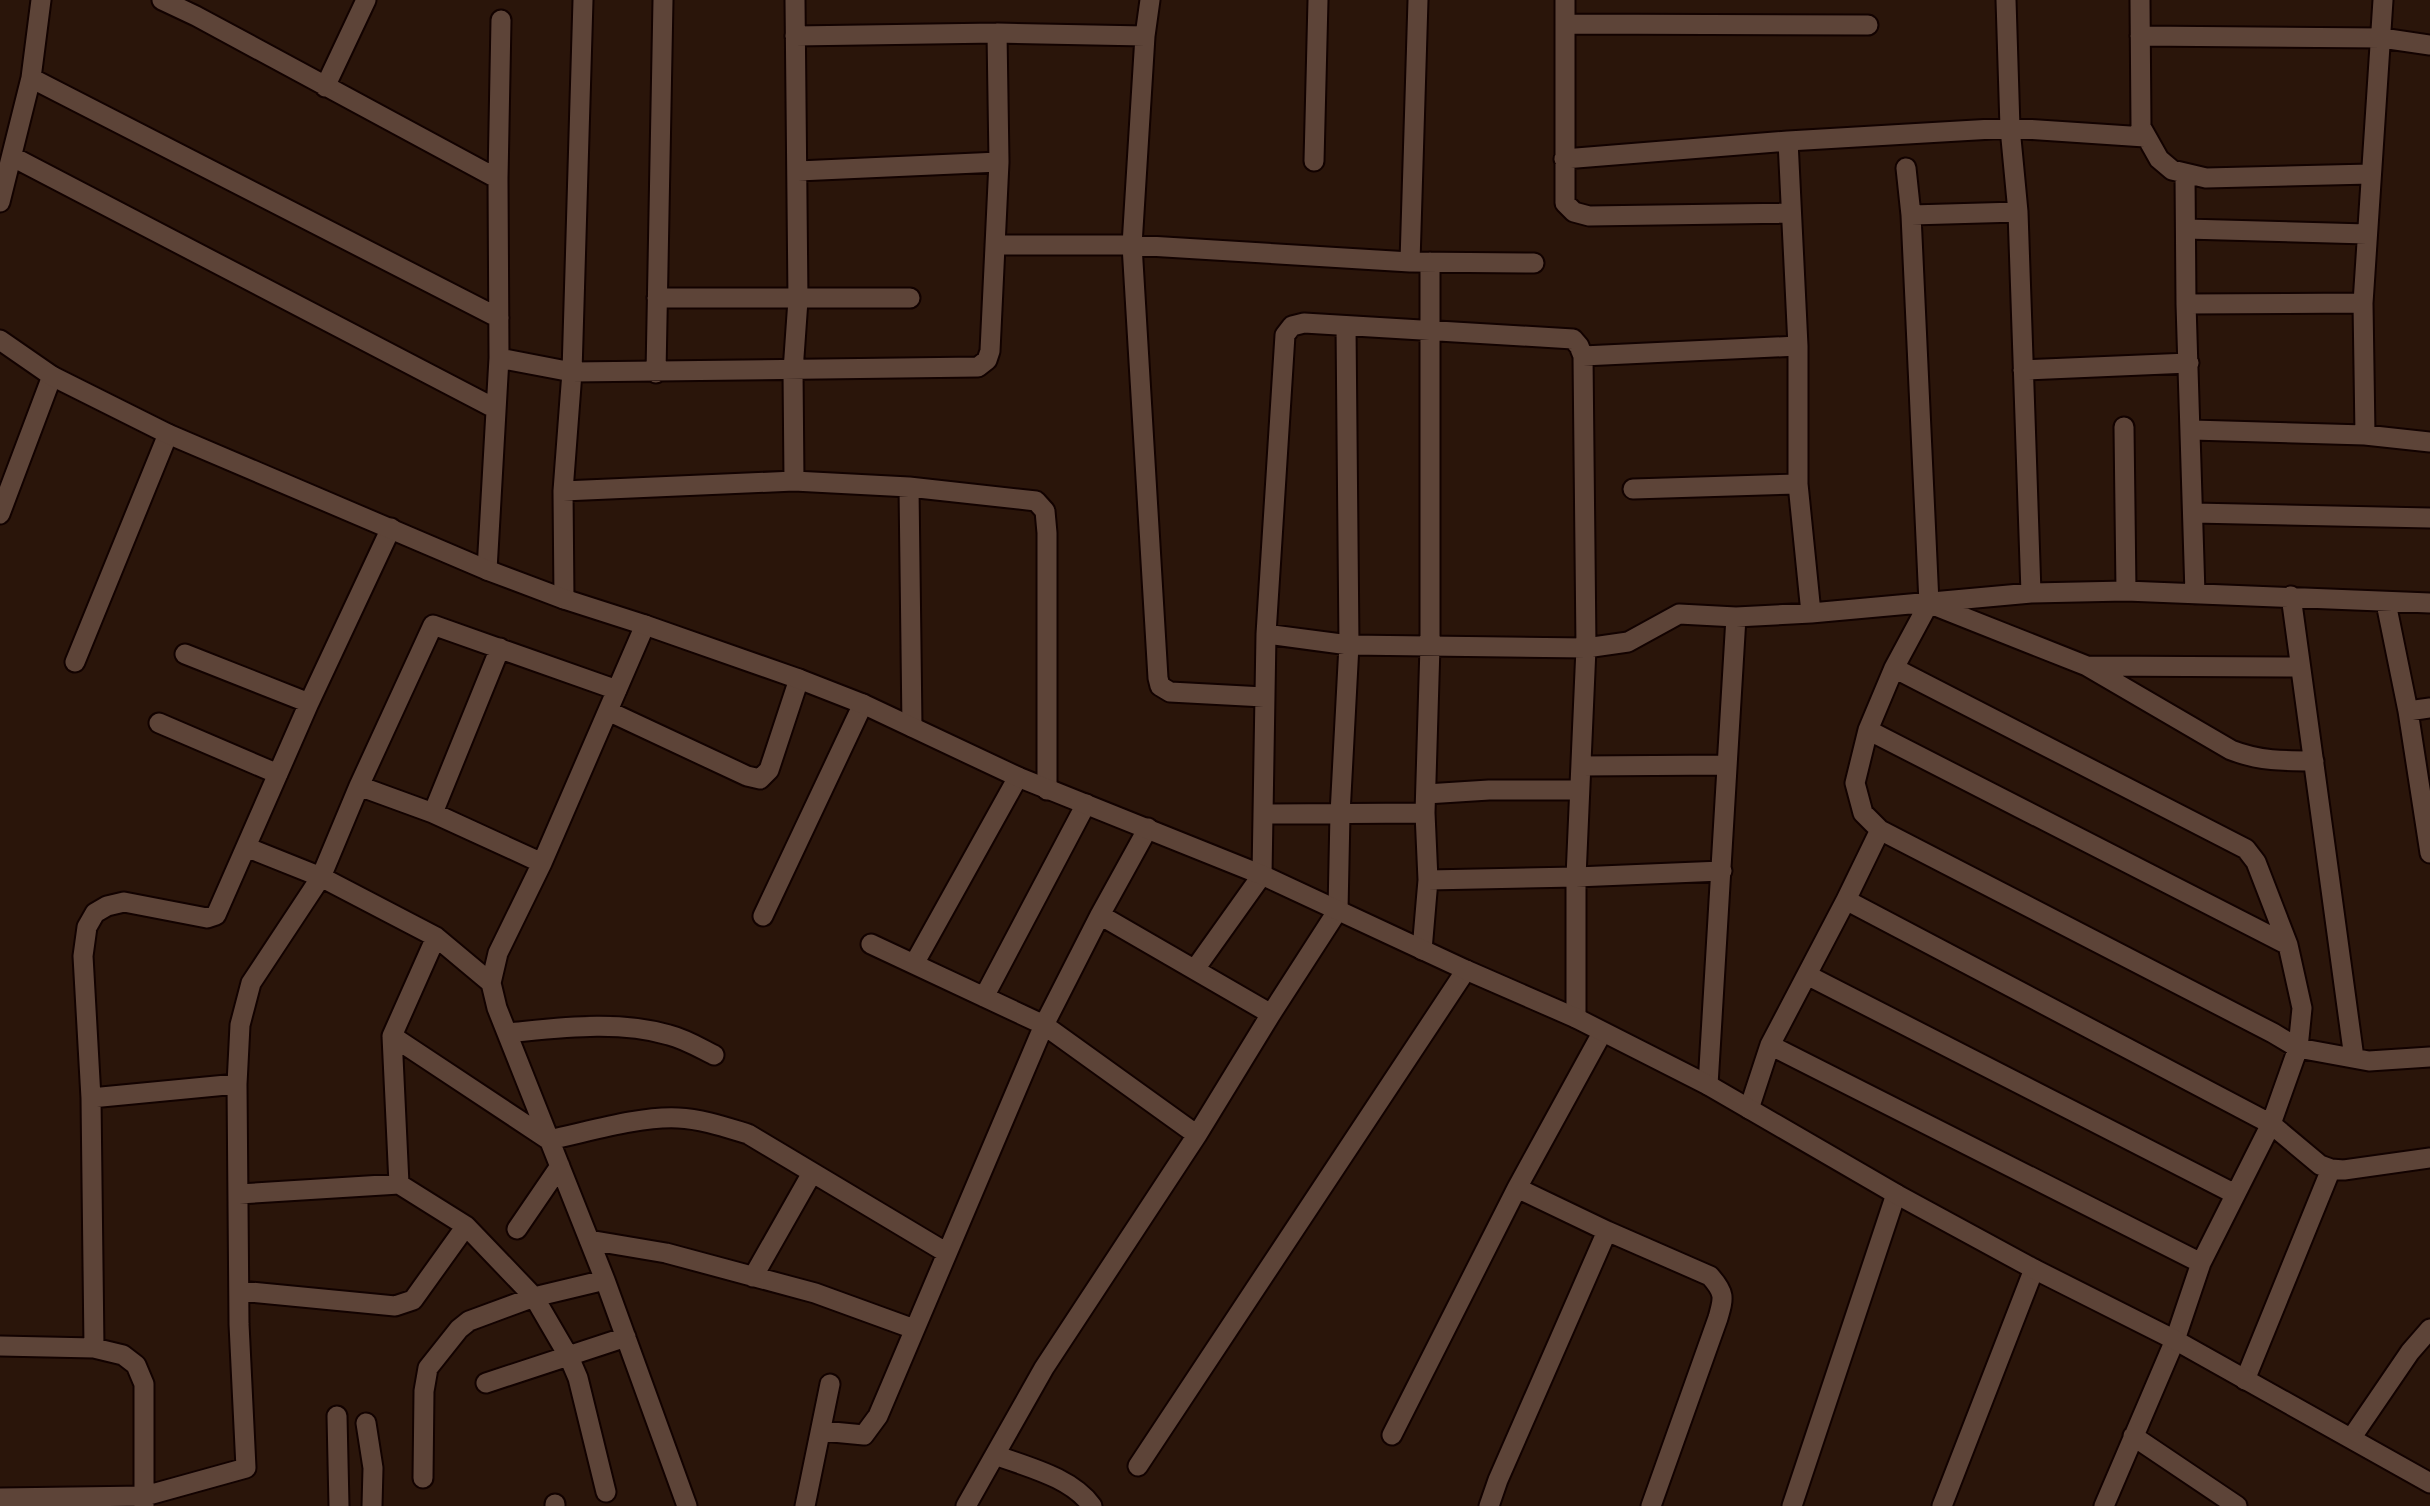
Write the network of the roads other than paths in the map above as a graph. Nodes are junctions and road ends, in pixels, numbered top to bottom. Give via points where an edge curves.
1 (41, 0) edge
2 (162, 0) edge
3 (366, 0) edge
4 (583, 0) edge
5 (663, 0) edge
6 (795, 0) edge
7 (1150, 0) edge
8 (1318, 0) edge
9 (1418, 0) edge
10 (1565, 0) edge
11 (2006, 0) edge
12 (2140, 0) edge
13 (2383, 0) edge
14 (200, 8) edge
15 (501, 20) dead end
16 (1565, 24) junction
17 (1868, 25) dead end
18 (997, 33) junction
19 (795, 36) junction
20 (1145, 36) junction
21 (2140, 37) junction
22 (2382, 38) junction
23 (2430, 45) edge
24 (31, 78) junction
25 (326, 87) junction
26 (2010, 128) junction
27 (2146, 137) junction
28 (1788, 141) junction
29 (13, 157) junction
30 (1564, 159) junction
31 (1314, 161) dead end
32 (999, 162) junction
33 (1906, 168) dead end
34 (798, 171) junction
35 (2371, 174) junction
36 (2185, 175) junction
37 (498, 180) junction
38 (0, 202) edge
39 (2018, 212) junction
40 (1791, 213) junction
41 (1911, 215) junction
42 (2186, 229) junction
43 (2367, 234) junction
44 (1132, 245) junction
45 (995, 246) junction
46 (1420, 262) junction
47 (1534, 263) dead end
48 (657, 298) junction
49 (910, 298) dead end
50 (798, 300) junction
51 (2363, 303) junction
52 (2186, 304) junction
53 (499, 318) junction
54 (1346, 326) junction
55 (1429, 330) junction
56 (0, 340) edge
57 (1798, 346) junction
58 (1583, 356) junction
59 (499, 358) junction
60 (2189, 363) junction
61 (2023, 370) junction
62 (793, 371) junction
63 (572, 372) junction
64 (656, 373) junction
65 (52, 376) junction
66 (496, 410) junction
67 (2123, 427) dead end
68 (2192, 429) junction
69 (169, 434) junction
70 (2365, 435) junction
71 (2430, 442) edge
72 (794, 481) junction
73 (1798, 484) junction
74 (909, 487) junction
75 (1633, 489) dead end
76 (563, 491) junction
77 (2194, 513) junction
78 (0, 514) edge
79 (2430, 518) edge
80 (391, 528) junction
81 (487, 570) junction
82 (2126, 591) junction
83 (2031, 593) junction
84 (2195, 594) junction
85 (2291, 597) junction
86 (564, 600) junction
87 (1929, 603) junction
88 (2386, 603) junction
89 (2430, 603) edge
90 (1811, 613) junction
91 (1736, 617) junction
92 (645, 625) junction
93 (1266, 634) junction
94 (1349, 645) junction
95 (1430, 646) junction
96 (500, 649) junction
97 (1586, 649) junction
98 (185, 654) dead end
99 (75, 662) dead end
100 (2087, 666) junction
101 (2300, 667) junction
102 (1894, 668) junction
103 (800, 678) junction
104 (617, 690) junction
105 (1264, 697) junction
106 (309, 703) junction
107 (863, 704) junction
108 (2430, 708) edge
109 (608, 711) junction
110 (2408, 711) junction
111 (159, 723) dead end
112 (912, 727) junction
113 (1868, 730) junction
114 (2314, 761) junction
115 (1727, 765) junction
116 (1581, 766) junction
117 (278, 774) junction
118 (1018, 777) junction
119 (359, 786) junction
120 (1580, 789) junction
121 (1047, 790) junction
122 (2425, 800) edge
123 (1425, 803) junction
124 (1086, 804) junction
125 (433, 813) junction
126 (1264, 814) junction
127 (1340, 814) junction
128 (1148, 828) junction
129 (1880, 830) junction
130 (246, 847) junction
131 (2430, 853) edge
132 (542, 863) junction
133 (1721, 871) junction
134 (1262, 875) junction
135 (321, 877) junction
136 (1576, 877) junction
137 (1428, 880) junction
138 (1846, 900) junction
139 (1338, 910) junction
140 (1100, 915) junction
141 (763, 916) dead end
142 (436, 937) junction
143 (870, 944) dead end
144 (2288, 945) junction
145 (1422, 950) junction
146 (914, 964) junction
147 (1195, 969) junction
148 (1466, 970) junction
149 (1807, 975) junction
150 (491, 983) junction
151 (984, 997) junction
152 (1271, 1014) junction
153 (1576, 1017) junction
154 (1044, 1024) junction
155 (507, 1033) junction
156 (1602, 1033) junction
157 (392, 1036) junction
158 (1770, 1045) junction
159 (2298, 1048) junction
160 (714, 1055) dead end
161 (2430, 1057) edge
162 (2354, 1058) junction
163 (237, 1084) junction
164 (1708, 1085) junction
165 (91, 1098) junction
166 (1749, 1109) junction
167 (2270, 1124) junction
168 (1197, 1135) junction
169 (549, 1140) junction
170 (2430, 1157) edge
171 (560, 1167) junction
172 (2331, 1169) junction
173 (812, 1173) junction
174 (399, 1184) junction
175 (1517, 1188) junction
176 (239, 1194) junction
177 (1896, 1194) junction
178 (2235, 1194) junction
179 (466, 1226) junction
180 (517, 1228) dead end
181 (1607, 1231) junction
182 (589, 1240) junction
183 (947, 1254) junction
184 (2201, 1263) junction
185 (2034, 1269) junction
186 (753, 1277) junction
187 (605, 1280) junction
188 (240, 1291) junction
189 (534, 1297) junction
190 (914, 1329) junction
191 (2430, 1329) edge
192 (626, 1336) junction
193 (2175, 1340) junction
194 (0, 1346) edge
195 (94, 1349) junction
196 (569, 1357) junction
197 (2245, 1380) junction
198 (486, 1383) dead end
199 (830, 1384) dead end
200 (337, 1416) dead end
201 (366, 1423) dead end
202 (822, 1431) junction
203 (1392, 1435) dead end
204 (2133, 1436) junction
205 (2352, 1437) junction
206 (995, 1455) junction
207 (1138, 1466) dead end
208 (423, 1478) dead end
209 (2430, 1483) edge
210 (606, 1492) dead end
211 (0, 1499) edge
212 (145, 1501) edge
213 (339, 1506) edge
214 (372, 1506) edge
215 (687, 1506) edge
216 (806, 1506) edge
217 (966, 1506) edge
218 (1092, 1506) edge
219 (1489, 1506) edge
220 (1651, 1506) edge
221 (1792, 1506) edge
222 (1942, 1506) edge
223 (2104, 1506) edge
224 (2236, 1506) edge

1 - 24 street
2 - 14 street
3 - 25 street
4 - 63 street
5 - 48 street
6 - 19 street
7 - 20 street
8 - 31 street
9 - 46 street
10 - 16 street
11 - 26 street
12 - 21 street
13 - 22 street
14 - 25 street
15 - 37 street
16 - 17 street
16 - 30 street
18 - 19 street
18 - 20 street
18 - 32 street
19 - 34 street
20 - 44 street
21 - 22 street
21 - 27 street via 2141,127
22 - 23 street
22 - 35 street
24 - 29 street
24 - 53 street
25 - 37 street
26 - 27 street
26 - 28 street
26 - 39 street
27 - 36 street via 2159,159
28 - 30 street
28 - 40 street
29 - 38 street
29 - 66 street
30 - 40 street via 1565,203 1574,212 1589,216
32 - 34 street
32 - 45 street
33 - 41 street
34 - 50 street
35 - 36 street
35 - 43 street
36 - 42 street
37 - 53 street
39 - 41 street
39 - 61 street
40 - 57 street
41 - 87 street
42 - 43 street
42 - 52 street
43 - 51 street
44 - 45 street
44 - 46 street
44 - 105 street via 1160,686 1170,692
45 - 62 street via 990,351 978,367
46 - 47 street
46 - 55 street
48 - 50 street
48 - 64 street
49 - 50 street
50 - 62 street
51 - 52 street
51 - 70 street
52 - 60 street
53 - 59 street
54 - 55 street
54 - 93 street via 1304,323 1292,326 1285,335
54 - 94 street
55 - 58 street via 1573,339
55 - 95 street
56 - 65 street
57 - 58 street
57 - 73 street
58 - 97 street
59 - 63 street
59 - 66 street
60 - 61 street
60 - 68 street
61 - 83 street
62 - 64 street
62 - 72 street
63 - 64 street
63 - 76 street
65 - 69 street
65 - 78 street
66 - 81 street
67 - 82 street
68 - 70 street
68 - 77 street
69 - 80 street
69 - 99 street
70 - 71 street
72 - 74 street
72 - 76 street
73 - 75 street
73 - 90 street
74 - 112 street
74 - 121 street via 1036,501 1045,511
76 - 86 street
77 - 79 street
77 - 84 street
80 - 81 street
80 - 106 street
81 - 86 street
82 - 83 street
82 - 84 street
83 - 87 street
84 - 85 street
85 - 88 street
85 - 101 street
86 - 92 street
87 - 90 street
87 - 100 street
87 - 102 street
88 - 89 street
88 - 110 street
90 - 91 street
91 - 97 street via 1679,614 1628,642
91 - 115 street
92 - 103 street
92 - 104 street
93 - 94 street
93 - 105 street
94 - 95 street
94 - 127 street
95 - 97 street
95 - 123 street
96 - 104 street
96 - 119 street via 433,625
96 - 125 street
97 - 116 street
98 - 106 street
100 - 101 street
100 - 114 street via 2231,750 2269,761
101 - 114 street
102 - 113 street
102 - 144 street via 2246,849 2256,862
103 - 107 street
103 - 109 street via 769,769 760,779
104 - 109 street
105 - 126 street
106 - 117 street
107 - 112 street
107 - 141 street
108 - 110 street
109 - 132 street
110 - 122 street
111 - 117 street
112 - 118 street
113 - 129 street via 1855,783 1863,813
113 - 144 street
114 - 162 street
115 - 116 street
115 - 133 street
116 - 120 street
117 - 130 street
118 - 121 street
118 - 146 street
119 - 125 street
119 - 135 street
120 - 123 street via 1489,790
120 - 136 street
121 - 124 street
122 - 131 street
123 - 127 street
123 - 137 street
124 - 128 street
124 - 151 street
125 - 132 street
126 - 127 street
126 - 134 street
127 - 139 street
128 - 134 street
128 - 140 street
129 - 138 street
129 - 159 street
130 - 135 street
130 - 165 street via 216,915 207,918 124,902 95,913 87,927 83,956
132 - 150 street via 498,953
133 - 136 street
133 - 164 street
134 - 139 street
134 - 147 street
135 - 142 street
135 - 163 street via 251,983 240,1025
136 - 137 street
136 - 153 street
137 - 145 street
138 - 149 street
138 - 167 street
139 - 145 street
139 - 152 street
140 - 147 street
140 - 154 street
142 - 150 street
142 - 157 street
143 - 146 street
144 - 159 street via 2302,1008
145 - 148 street
146 - 151 street
147 - 152 street
148 - 153 street
148 - 207 street
149 - 158 street
149 - 178 street
150 - 155 street
151 - 154 street
152 - 168 street
153 - 156 street
154 - 168 street
154 - 183 street
155 - 160 street via 580,1027 642,1029 672,1035
155 - 169 street
156 - 164 street
156 - 175 street
157 - 169 street
157 - 174 street
158 - 166 street
158 - 184 street
159 - 162 street
159 - 167 street
161 - 162 street
163 - 165 street
163 - 176 street
164 - 166 street
165 - 195 street
166 - 177 street
167 - 172 street
167 - 178 street
168 - 206 street via 1044,1368
169 - 171 street
169 - 173 street via 655,1118 680,1118 747,1134
170 - 172 street
171 - 180 street
171 - 182 street
172 - 197 street
173 - 183 street
173 - 186 street
174 - 176 street
174 - 179 street
175 - 181 street
175 - 203 street
176 - 188 street
177 - 185 street
177 - 221 street
178 - 184 street
179 - 188 street via 413,1300 404,1304
179 - 189 street
181 - 219 street
181 - 220 street via 1710,1276 1724,1297
182 - 186 street via 666,1253
182 - 187 street
183 - 190 street
184 - 193 street
185 - 193 street
185 - 222 street
186 - 190 street via 815,1293
187 - 189 street
187 - 192 street
188 - 212 street via 246,1468
189 - 196 street
189 - 208 street via 469,1321 428,1368
190 - 202 street via 878,1416 864,1435
191 - 205 street
192 - 196 street
192 - 215 street
193 - 197 street
193 - 204 street
194 - 195 street
195 - 212 street via 124,1355 136,1364 144,1384
196 - 198 street
196 - 210 street
197 - 205 street
199 - 202 street
200 - 213 street
201 - 214 street via 373,1468
202 - 216 street
204 - 223 street
204 - 224 street
205 - 209 street
206 - 217 street
206 - 218 street via 1057,1479
211 - 212 street

